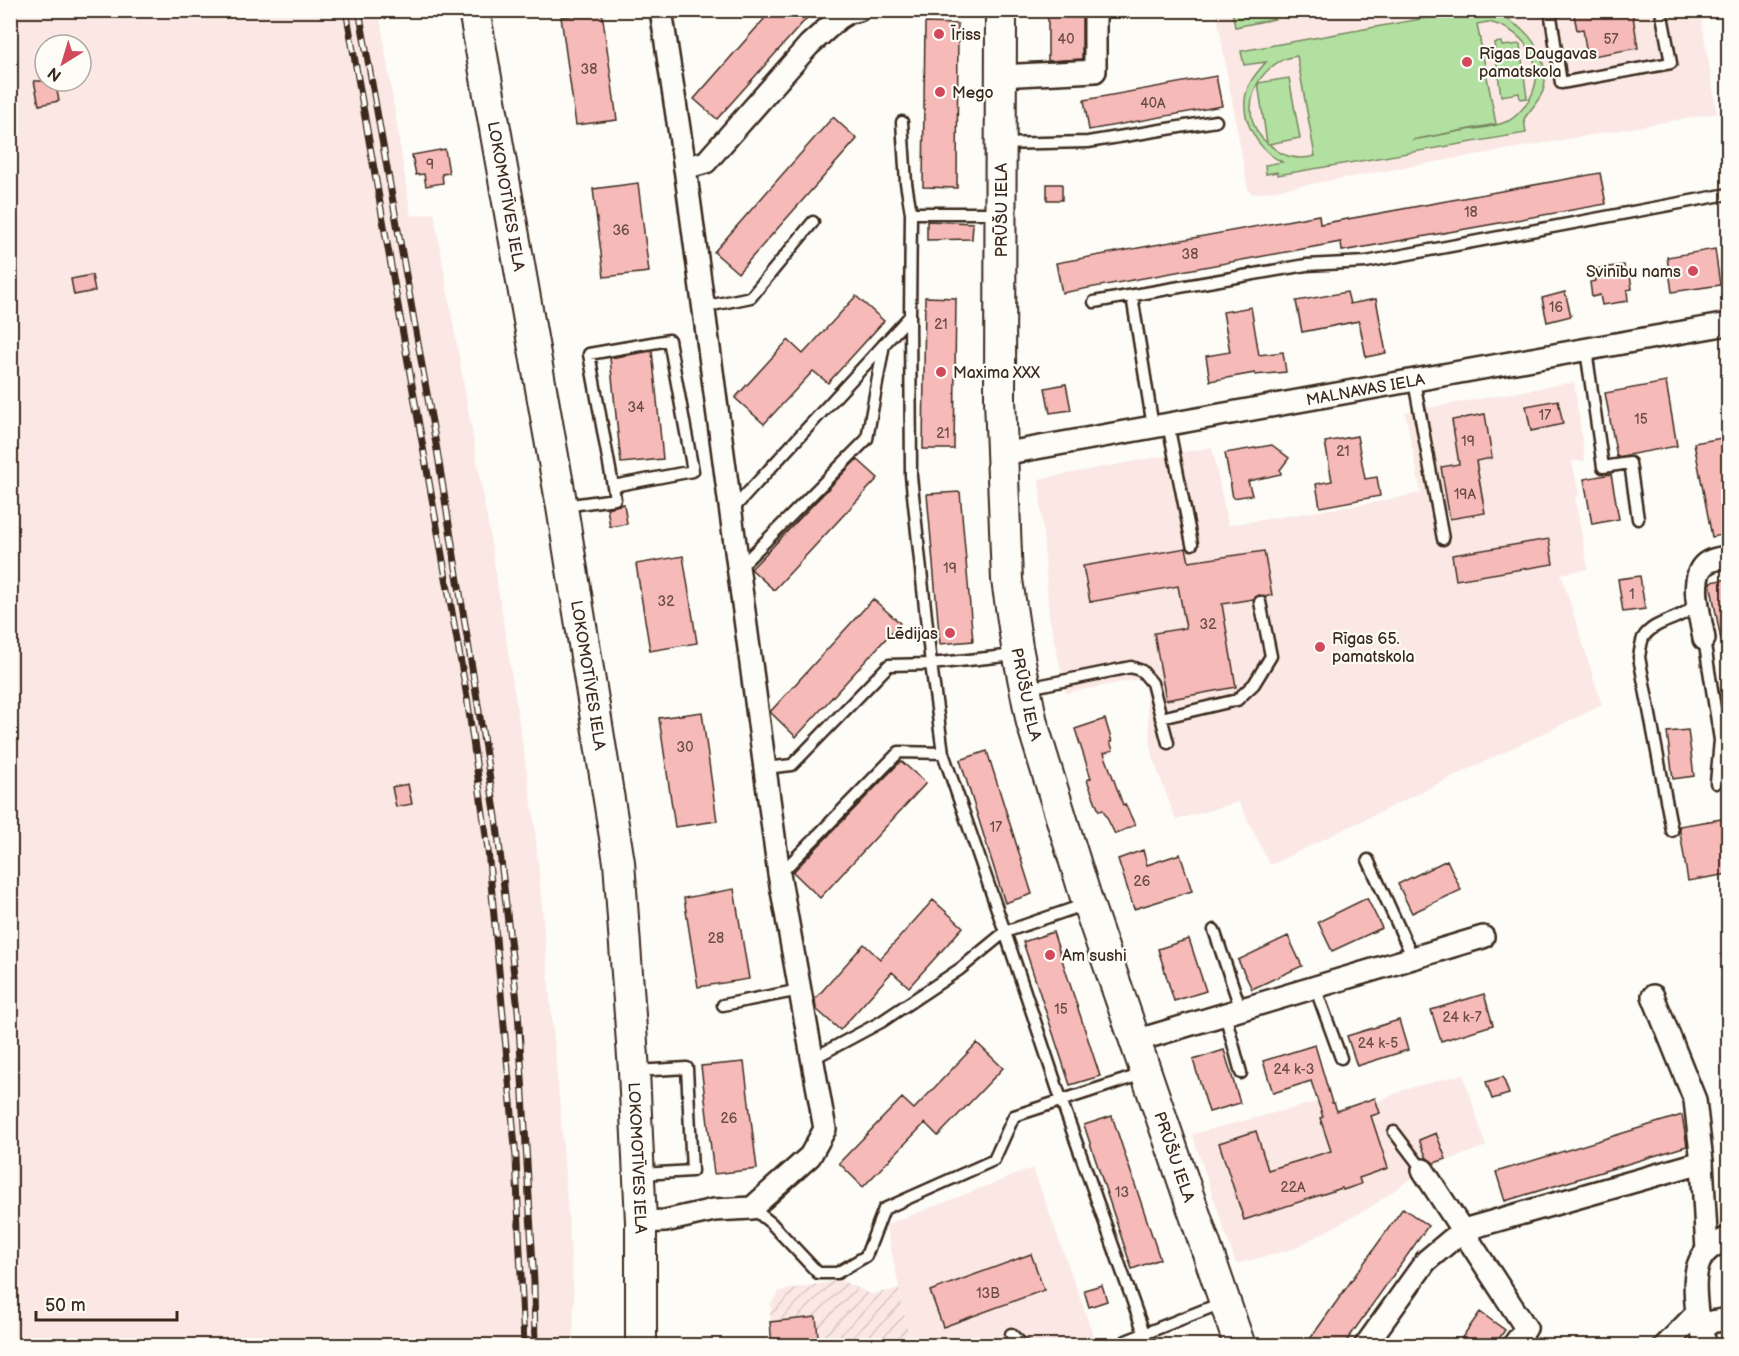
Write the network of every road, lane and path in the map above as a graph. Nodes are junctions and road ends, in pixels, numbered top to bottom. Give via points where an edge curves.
1 (474, 10) edge
2 (661, 10) edge
3 (859, 10) edge
4 (996, 10) edge
5 (1095, 10) edge
6 (1550, 10) edge
7 (1662, 10) edge
8 (1001, 11) edge
9 (1001, 76) junction
10 (1216, 121) dead end
11 (902, 122) dead end
12 (1001, 144) junction
13 (685, 168) junction
14 (1728, 194) edge
15 (911, 213) junction
16 (1001, 213) junction
17 (813, 222) dead end
18 (1132, 296) junction
19 (1094, 303) dead end
20 (703, 307) junction
21 (910, 316) junction
22 (1728, 324) edge
23 (884, 344) junction
24 (1586, 350) junction
25 (1414, 381) junction
26 (1161, 426) junction
27 (1002, 454) junction
28 (613, 486) junction
29 (562, 507) junction
30 (730, 512) junction
31 (1638, 519) dead end
32 (1443, 539) dead end
33 (1192, 544) dead end
34 (1728, 557) edge
35 (738, 570) junction
36 (1698, 597) junction
37 (1260, 602) dead end
38 (1704, 639) joint
39 (1018, 655) junction
40 (931, 664) junction
41 (1025, 688) junction
42 (1161, 718) junction
43 (1168, 743) dead end
44 (943, 753) junction
45 (765, 768) junction
46 (1716, 783) dead end
47 (1672, 831) dead end
48 (1368, 860) dead end
49 (779, 874) junction
50 (1088, 904) junction
51 (1214, 930) dead end
52 (1005, 932) junction
53 (1483, 938) dead end
54 (1413, 958) junction
55 (1315, 987) junction
56 (800, 990) junction
57 (1653, 996) dead end
58 (723, 1005) dead end
59 (1233, 1012) junction
60 (1135, 1041) junction
61 (812, 1059) junction
62 (1341, 1059) dead end
63 (634, 1071) junction
64 (1145, 1073) junction
65 (1241, 1073) dead end
66 (1062, 1102) junction
67 (1394, 1132) dead end
68 (1702, 1162) junction
69 (1423, 1170) joint
70 (639, 1174) junction
71 (752, 1208) junction
72 (641, 1222) junction
73 (1463, 1230) junction
74 (1728, 1238) edge
75 (1707, 1251) junction
76 (1226, 1302) junction
77 (1699, 1318) junction
78 (1728, 1319) edge
79 (1144, 1333) junction
80 (1011, 1334) dead end
81 (1123, 1344) edge
82 (641, 1346) edge
83 (1024, 1346) edge
84 (1240, 1346) edge
85 (1365, 1346) edge
86 (1513, 1346) edge
87 (1665, 1346) edge
88 (1706, 1346) edge

1 - 29 street, LOKOMOTĪVES IELA
2 - 13 street
3 - 13 street via 838,18 809,45 706,162
4 - 8 street
5 - 9 street via 1095,71
6 - 7 lane via 1561,83 1671,63
8 - 9 street, PRŪŠU IELA
9 - 12 street, PRŪŠU IELA
10 - 12 lane via 1088,142
11 - 15 lane
12 - 16 street, PRŪŠU IELA
13 - 20 street
14 - 18 lane via 1366,262 1306,265
15 - 16 lane
15 - 21 lane
16 - 27 street, PRŪŠU IELA
17 - 20 lane via 751,297
18 - 19 lane
18 - 26 lane
20 - 30 street
21 - 23 lane
21 - 40 lane via 911,476
22 - 24 street, MALNAVAS IELA
23 - 30 lane
23 - 35 lane via 867,439
24 - 25 street, MALNAVAS IELA
24 - 31 lane via 1603,467 1630,463
25 - 26 street, MALNAVAS IELA
25 - 32 lane
26 - 27 street, MALNAVAS IELA
26 - 33 lane
27 - 39 street, PRŪŠU IELA via 1007,580
28 - 28 lane via 589,354 669,340 693,471
28 - 29 lane via 615,499
29 - 63 street, LOKOMOTĪVES IELA via 619,862
30 - 35 street
34 - 36 street via 1706,563 1697,574
35 - 45 street
36 - 38 street
36 - 47 lane via 1692,609 1659,624 1643,638 1638,657
37 - 42 lane via 1271,656 1254,684 1237,700
38 - 46 lane via 1720,740
39 - 40 lane
39 - 41 street, PRŪŠU IELA
40 - 44 lane
40 - 45 lane via 889,665 792,765
41 - 42 lane via 1131,667 1142,671 1152,683
41 - 50 street, PRŪŠU IELA via 1032,723
42 - 43 lane
44 - 49 lane via 899,752
44 - 52 lane
45 - 49 street
48 - 54 lane
49 - 56 street
50 - 52 lane
50 - 60 street, PRŪŠU IELA
51 - 59 lane
52 - 61 lane via 960,969 881,1022
52 - 66 lane
53 - 54 street
54 - 55 street
55 - 59 street
55 - 62 lane
56 - 58 lane
56 - 61 street
57 - 68 street via 1695,1100
59 - 60 street
59 - 65 lane
60 - 64 street, PRŪŠU IELA
61 - 71 street via 825,1129 810,1156
63 - 70 street, LOKOMOTĪVES IELA
63 - 70 lane via 687,1068 692,1171
64 - 66 lane
64 - 76 street, PRŪŠU IELA
66 - 71 lane via 1014,1116 994,1160 884,1209 867,1256 837,1273 818,1273
66 - 79 lane
67 - 69 lane
68 - 73 street
68 - 75 street
69 - 73 street
70 - 72 street, LOKOMOTĪVES IELA
71 - 72 street
72 - 82 street, LOKOMOTĪVES IELA
73 - 85 street via 1426,1262
73 - 86 street via 1526,1328
74 - 75 street
75 - 77 street via 1697,1270
76 - 79 lane
76 - 84 street, PRŪŠU IELA
77 - 78 street
77 - 87 street
77 - 88 street
79 - 81 lane
80 - 83 lane

